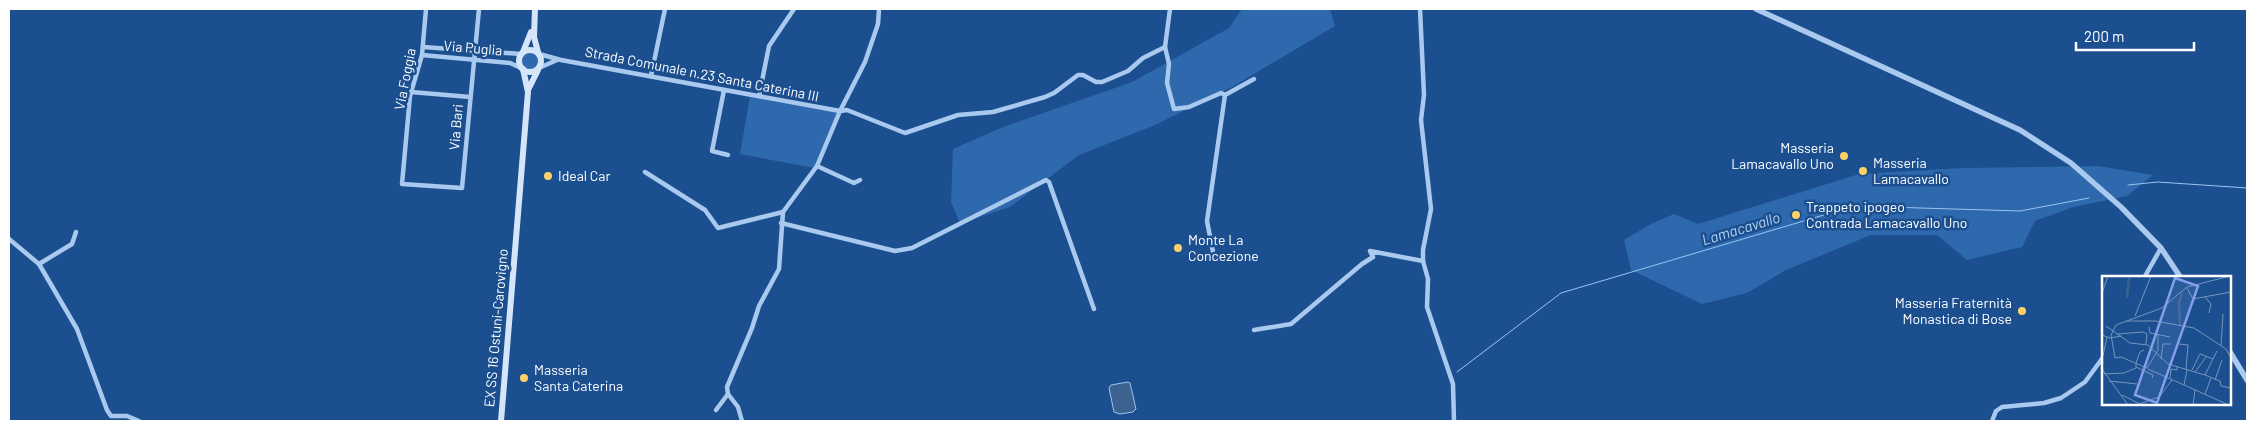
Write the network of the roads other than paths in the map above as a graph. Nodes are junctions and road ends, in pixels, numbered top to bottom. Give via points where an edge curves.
1 (426, 9) edge
2 (479, 9) edge
3 (535, 9) edge
4 (665, 9) edge
5 (794, 9) edge
6 (879, 9) edge
7 (1170, 9) edge
8 (1420, 9) edge
9 (1756, 9) edge
10 (534, 23) junction
11 (423, 47) junction
12 (1165, 48) junction
13 (474, 51) junction
14 (522, 53) junction
15 (539, 53) junction
16 (422, 55) junction
17 (473, 59) junction
18 (561, 60) junction
19 (539, 68) junction
20 (522, 69) junction
21 (651, 76) junction
22 (1254, 79) dead end
23 (724, 90) junction
24 (411, 92) junction
25 (528, 92) junction
26 (1225, 95) junction
27 (759, 96) junction
28 (470, 97) junction
29 (840, 111) junction
30 (728, 155) dead end
31 (816, 166) junction
32 (645, 172) dead end
33 (860, 180) dead end
34 (402, 184) joint
35 (783, 212) junction
36 (781, 223) junction
37 (76, 232) dead end
38 (9, 239) edge
39 (2161, 248) junction
40 (1212, 252) dead end
41 (1423, 261) junction
42 (39, 264) junction
43 (2145, 276) edge
44 (2180, 276) edge
45 (1094, 309) dead end
46 (1254, 330) dead end
47 (2231, 354) edge
48 (2102, 359) edge
49 (2247, 380) edge
50 (728, 394) junction
51 (716, 410) dead end
52 (139, 421) edge
53 (501, 421) edge
54 (742, 421) edge
55 (1454, 421) edge
56 (1992, 421) edge

1 - 11 street, Via Foggia
2 - 13 street, Via Bari
3 - 10 main road
4 - 21 street
5 - 27 street via 769,46
6 - 29 street via 878,24 866,62
7 - 12 street
8 - 41 street via 1424,96 1421,120 1431,209
9 - 39 street via 2020,130 2071,163
10 - 14 main road
10 - 15 main road
11 - 13 street, Via Puglia
11 - 16 street, Via Foggia
12 - 26 street via 1167,83 1174,109 1189,107 1221,93
12 - 29 street, Strada Comunale n.23 Santa Caterina III via 1143,58 1128,71 1102,82 1078,75 1045,97 992,112 958,115 908,132 855,112
13 - 14 street, Via Puglia
13 - 17 street, Via Bari
14 - 15 main road via 532,49
14 - 20 main road via 519,61
15 - 18 street, Strada Comunale n.23 Santa Caterina III
15 - 19 main road via 542,61
16 - 17 street, Via Puglia
16 - 24 street, Via Foggia
17 - 20 street, Via Puglia via 510,62
17 - 28 street, Via Bari
18 - 19 street
18 - 21 street, Strada Comunale n.23 Santa Caterina III
19 - 20 main road via 532,72
19 - 25 main road
20 - 25 main road
21 - 23 street, Strada Comunale n.23 Santa Caterina III
22 - 26 street
23 - 27 street, Strada Comunale n.23 Santa Caterina III
23 - 30 street via 712,151
24 - 28 street
24 - 34 street, Via Foggia
25 - 53 main road, EX SS 16 Ostuni-Carovigno
26 - 40 street via 1207,221
27 - 29 street, Strada Comunale n.23 Santa Caterina III
28 - 34 street, Via Bari via 462,188
29 - 31 street
31 - 33 street via 854,183
31 - 35 street
32 - 35 street via 704,210 718,228
35 - 36 street
36 - 45 street via 896,251 912,248 1046,180
36 - 50 street via 779,269 759,306 727,387
37 - 42 street via 72,244
38 - 42 street
39 - 43 street
39 - 44 street
41 - 46 street via 1370,251 1373,257 1291,324
41 - 55 street via 1428,279 1427,307 1453,384
42 - 52 street via 77,330 107,410 111,416 127,416
47 - 49 street
48 - 56 street via 2085,382 2072,392 2044,404 2002,408 1996,411
50 - 51 street
50 - 54 street via 738,407

